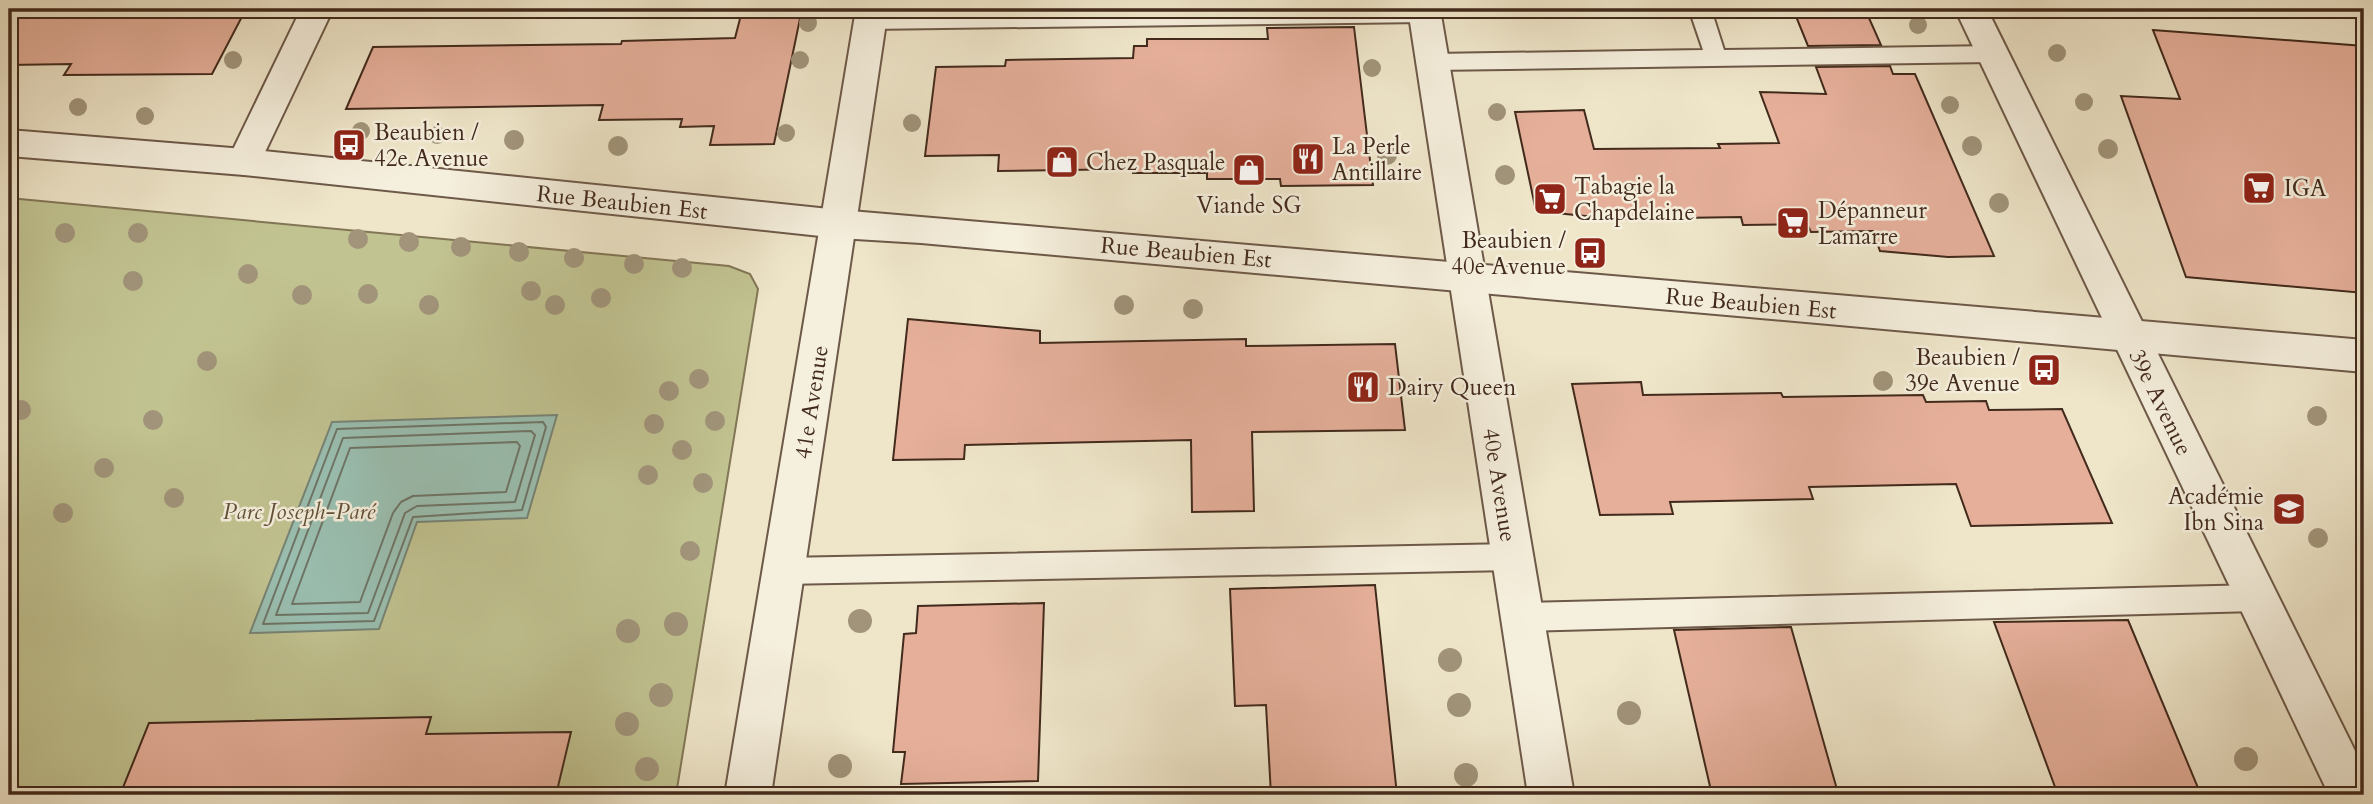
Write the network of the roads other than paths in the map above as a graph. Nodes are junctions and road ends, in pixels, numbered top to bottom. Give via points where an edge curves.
1 (317, 9) edge
2 (1700, 9) edge
3 (1971, 9) edge
4 (1425, 12) edge
5 (870, 15) edge
6 (1993, 54) junction
7 (1716, 58) junction
8 (1433, 62) junction
9 (9, 143) edge
10 (244, 162) junction
11 (839, 224) junction
12 (1467, 278) junction
13 (2129, 334) junction
14 (2364, 356) edge
15 (1512, 556) junction
16 (783, 571) junction
17 (2256, 598) junction
18 (1522, 617) junction
19 (748, 795) edge
20 (1551, 795) edge
21 (2353, 795) edge

1 - 10 street
2 - 7 lane
3 - 6 street, 39e Avenue
4 - 5 lane
4 - 8 street, 40e Avenue
5 - 11 street, 41e Avenue
6 - 7 lane
6 - 13 street, 39e Avenue
7 - 8 lane
8 - 12 street, 40e Avenue
9 - 10 street, Rue Beaubien Est
10 - 11 street, Rue Beaubien Est
11 - 12 street, Rue Beaubien Est
11 - 16 street, 41e Avenue
12 - 13 street, Rue Beaubien Est
12 - 15 street, 40e Avenue
13 - 14 street, Rue Beaubien Est
13 - 17 street, 39e Avenue
15 - 16 lane
15 - 18 street, 40e Avenue
16 - 19 street, 41e Avenue
17 - 18 lane
17 - 21 street, 39e Avenue
18 - 20 street, 40e Avenue

